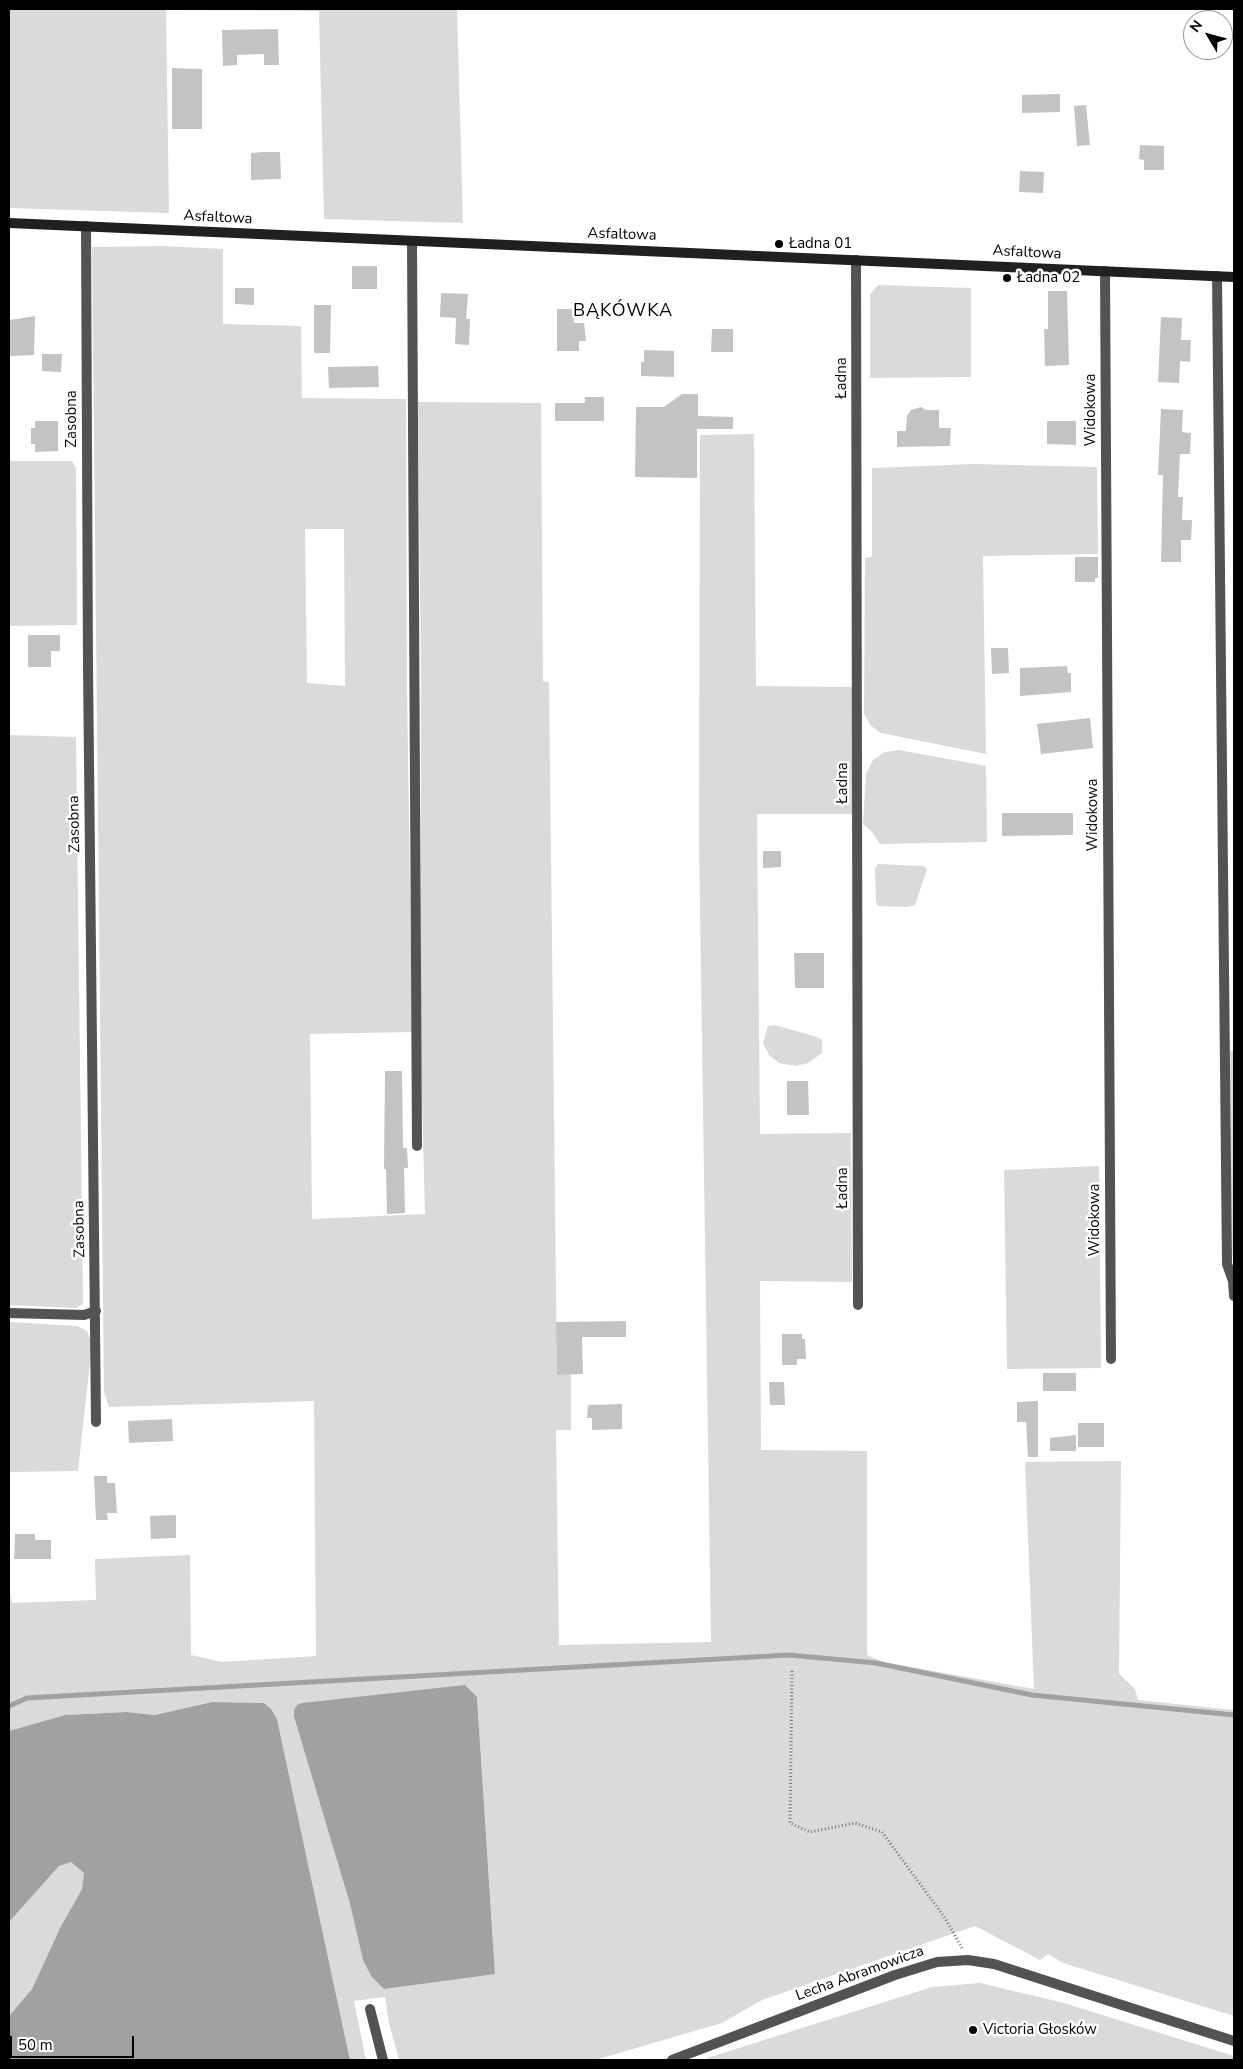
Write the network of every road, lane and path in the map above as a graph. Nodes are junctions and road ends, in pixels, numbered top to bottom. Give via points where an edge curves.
1 (9, 223) edge
2 (86, 226) junction
3 (412, 242) junction
4 (856, 260) junction
5 (1105, 271) junction
6 (1217, 276) junction
7 (1234, 277) edge
8 (417, 1146) dead end
9 (1234, 1296) edge
10 (858, 1305) dead end
11 (96, 1311) junction
12 (9, 1313) edge
13 (1111, 1359) dead end
14 (96, 1422) dead end
15 (792, 1671) dead end
16 (968, 1960) junction
17 (370, 2009) dead end
18 (1234, 2041) edge
19 (383, 2060) edge
20 (672, 2060) edge

1 - 2 street, Asfaltowa
2 - 3 street, Asfaltowa
2 - 11 street, Zasobna
3 - 4 street, Asfaltowa
3 - 8 street
4 - 5 street, Asfaltowa
4 - 10 street, Ładna
5 - 6 street, Asfaltowa
5 - 13 street, Widokowa
6 - 7 street, Asfaltowa
6 - 9 street via 1227,1264
11 - 12 street via 84,1315
11 - 14 street, Zasobna
15 - 16 path via 790,1823 810,1832 856,1823 882,1832 945,1918
16 - 18 street, Lecha Abramowicza via 994,1964
16 - 20 street, Lecha Abramowicza via 937,1962 895,1975
17 - 19 street

